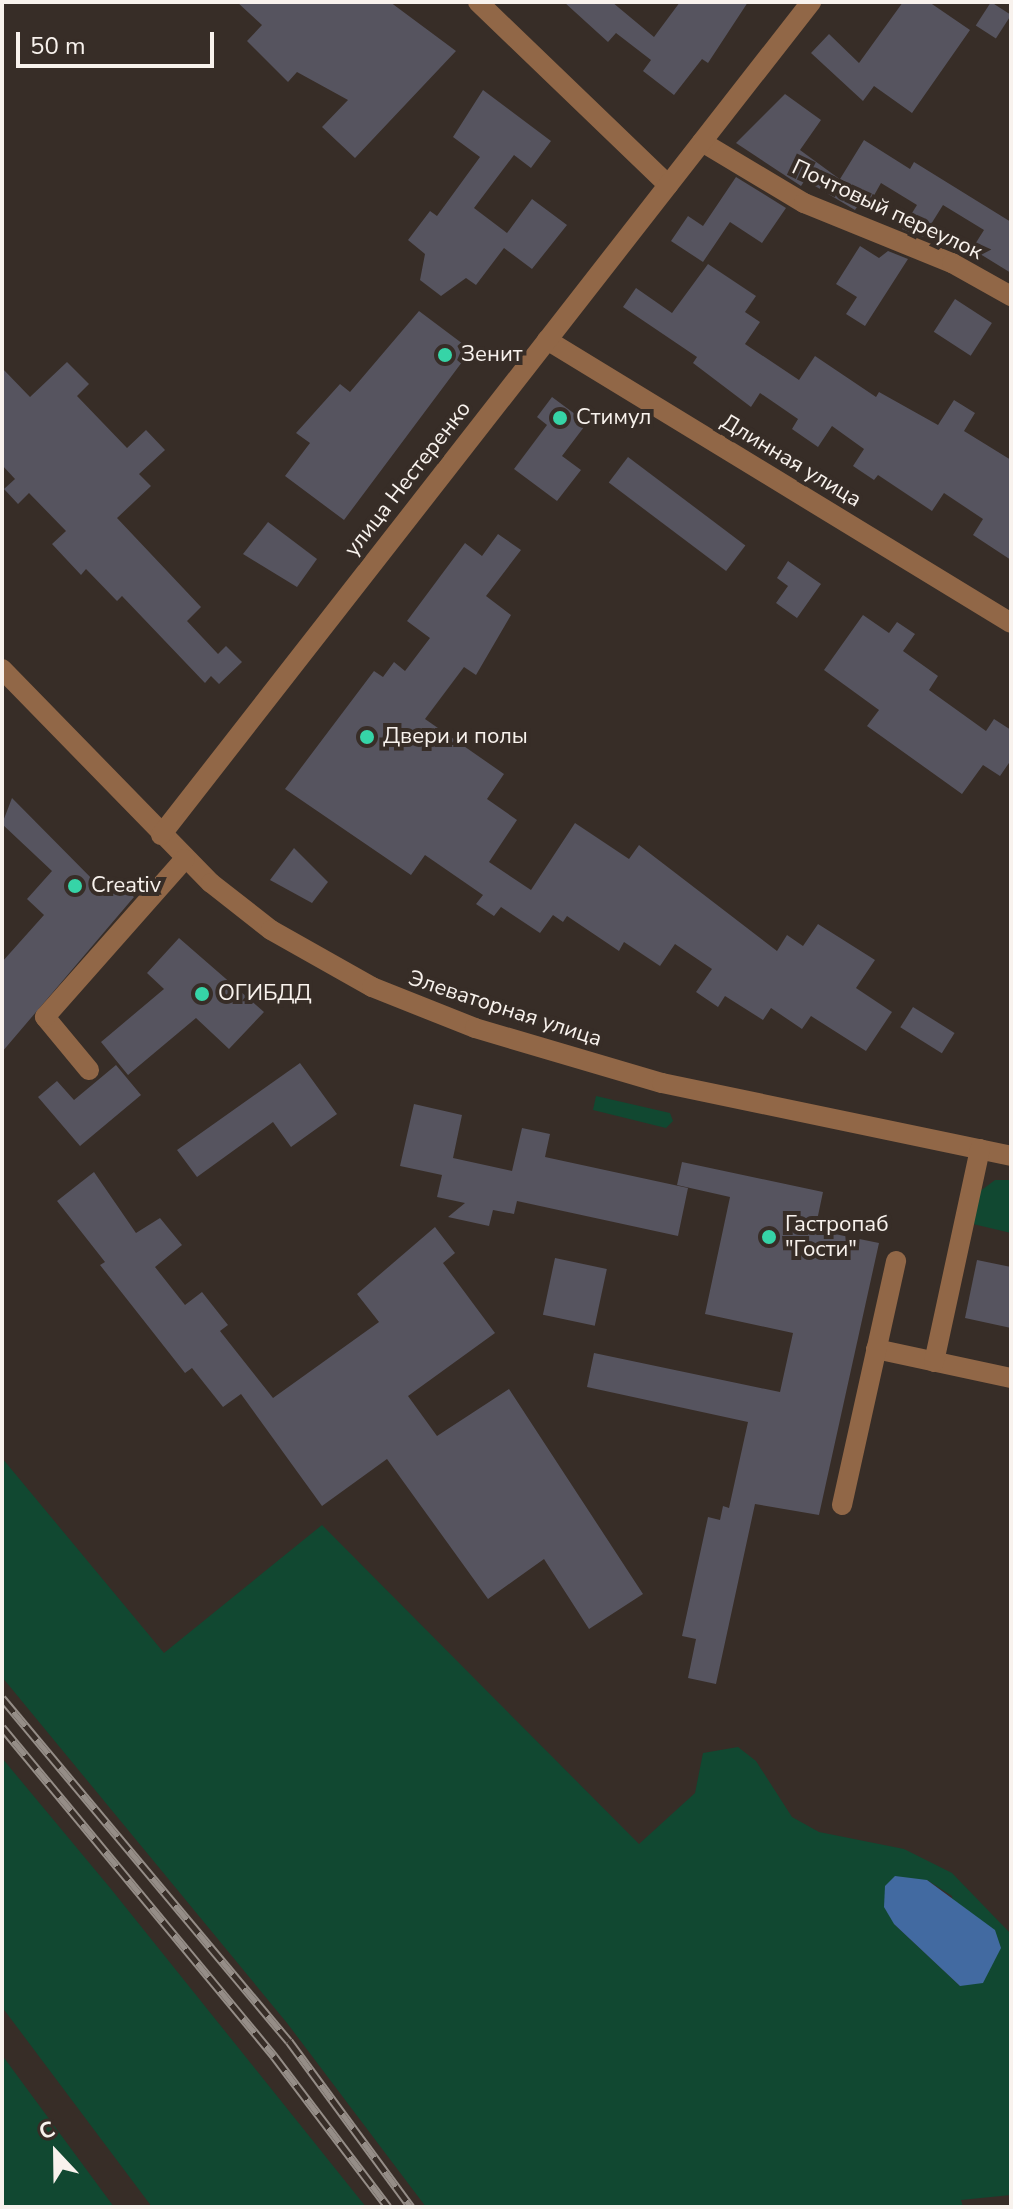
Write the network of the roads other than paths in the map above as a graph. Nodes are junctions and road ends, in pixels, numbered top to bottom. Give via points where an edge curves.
1 (478, 2) edge
2 (811, 2) edge
3 (702, 142) junction
4 (668, 185) junction
5 (1011, 296) edge
6 (547, 340) junction
7 (1011, 623) edge
8 (2, 669) edge
9 (161, 835) junction
10 (185, 859) junction
11 (89, 1070) dead end
12 (980, 1149) junction
13 (1011, 1156) edge
14 (896, 1261) dead end
15 (876, 1349) junction
16 (934, 1362) junction
17 (1011, 1378) edge
18 (842, 1505) dead end

1 - 4 street
2 - 3 street, улица Нестеренко
3 - 4 street, улица Нестеренко
3 - 5 street, Почтовый переулок via 804,203 952,263
4 - 6 street, улица Нестеренко
6 - 7 street, Длинная улица
6 - 9 street, улица Нестеренко
8 - 9 street, Элеваторная улица
9 - 10 street, Элеваторная улица
10 - 11 street via 45,1017
10 - 12 street, Элеваторная улица via 297,947 423,1011 662,1083
12 - 13 street, Элеваторная улица
12 - 16 street
14 - 15 street
15 - 16 street
15 - 18 street
16 - 17 street

